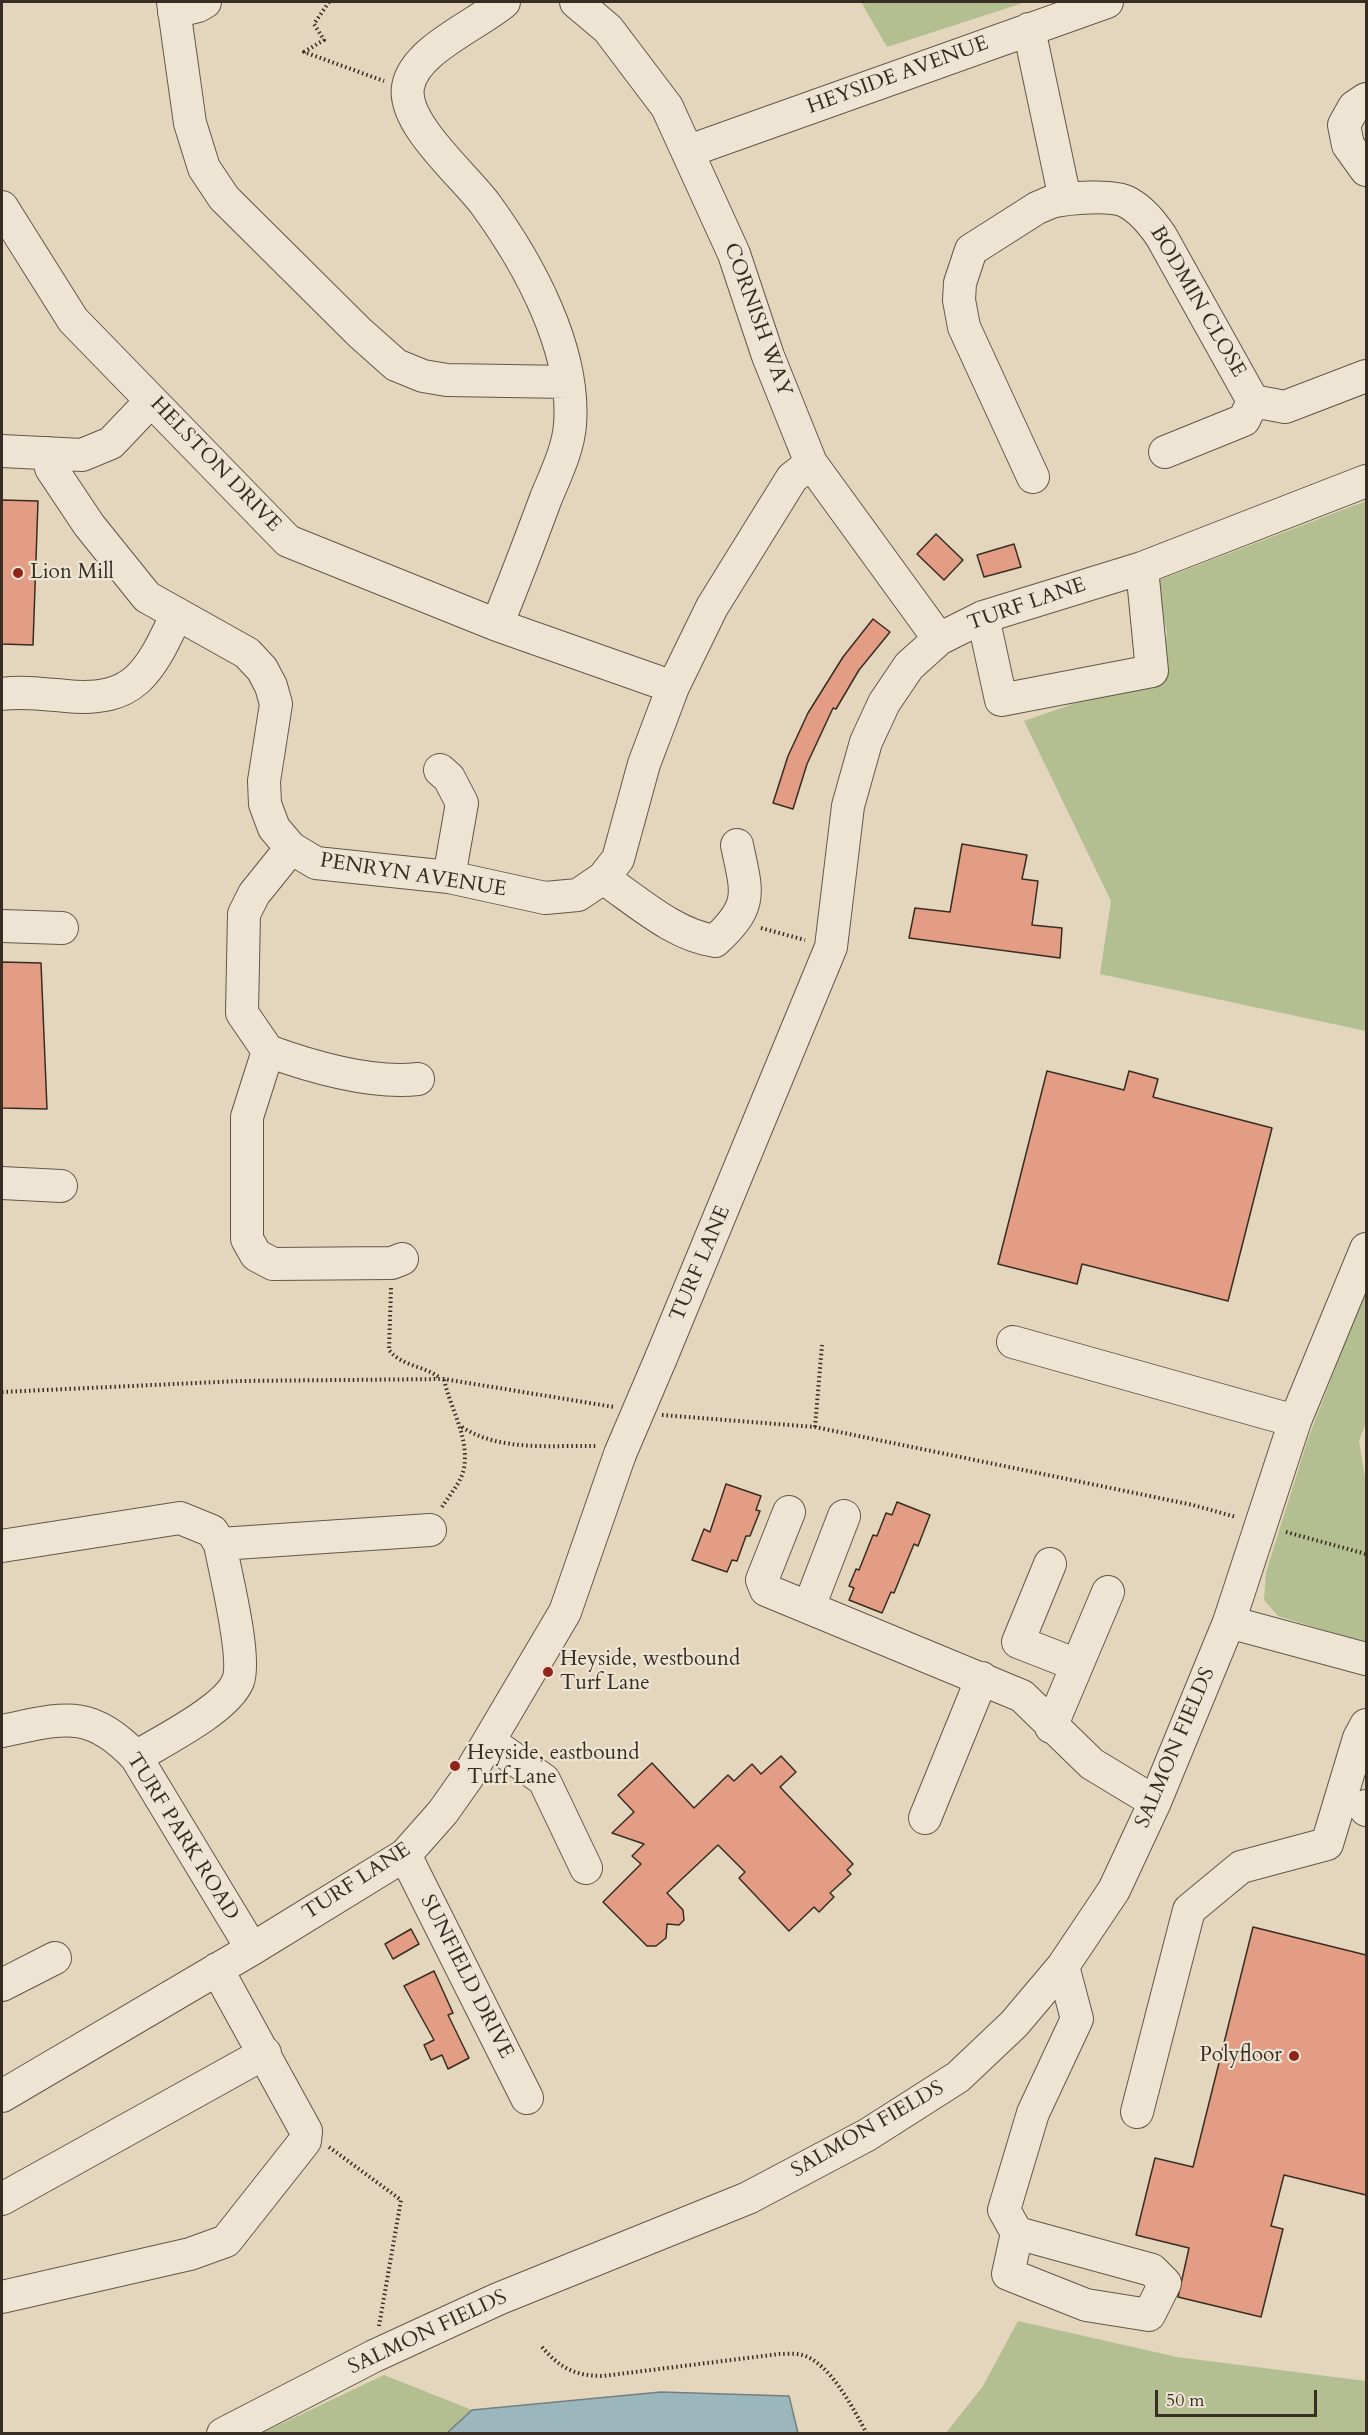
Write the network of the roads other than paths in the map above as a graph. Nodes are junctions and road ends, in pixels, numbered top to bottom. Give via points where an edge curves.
1 (206, 2) edge
2 (504, 2) edge
3 (576, 2) edge
4 (1107, 2) edge
5 (174, 7) edge
6 (1029, 29) junction
7 (1366, 99) edge
8 (689, 151) junction
9 (1366, 170) edge
10 (1065, 199) junction
11 (2, 207) edge
12 (1366, 376) edge
13 (568, 382) junction
14 (152, 401) junction
15 (1253, 401) junction
16 (2, 451) edge
17 (1165, 452) dead end
18 (48, 453) junction
19 (811, 463) junction
20 (1033, 477) dead end
21 (1366, 481) edge
22 (1142, 568) junction
23 (177, 614) junction
24 (983, 617) junction
25 (497, 625) junction
26 (939, 639) junction
27 (673, 687) junction
28 (2, 694) edge
29 (440, 770) dead end
30 (737, 845) dead end
31 (291, 848) junction
32 (449, 877) junction
33 (603, 878) junction
34 (2, 926) edge
35 (62, 928) dead end
36 (268, 1051) junction
37 (418, 1078) dead end
38 (2, 1184) edge
39 (61, 1186) dead end
40 (1366, 1249) edge
41 (397, 1261) road end
42 (1013, 1342) dead end
43 (1295, 1421) junction
44 (789, 1512) dead end
45 (844, 1516) dead end
46 (430, 1530) road end
47 (220, 1544) junction
48 (2, 1546) edge
49 (1050, 1564) dead end
50 (1108, 1592) dead end
51 (809, 1607) junction
52 (1229, 1622) junction
53 (1366, 1659) edge
54 (1077, 1665) junction
55 (982, 1678) junction
56 (1366, 1725) edge
57 (1051, 1727) junction
58 (2, 1731) edge
59 (489, 1741) junction
60 (136, 1757) junction
61 (1155, 1802) junction
62 (1359, 1810) edge
63 (925, 1818) dead end
64 (405, 1855) junction
65 (586, 1868) dead end
66 (252, 1949) junction
67 (55, 1958) dead end
68 (1062, 1965) junction
69 (217, 1969) junction
70 (2, 1985) edge
71 (265, 2053) junction
72 (2, 2096) edge
73 (527, 2098) dead end
74 (1137, 2112) dead end
75 (2, 2199) edge
76 (1017, 2233) dead end
77 (2, 2297) edge
78 (223, 2433) edge

1 - 5 street
2 - 13 street via 418,64 408,100 427,137 485,205 531,275 550,319
3 - 8 street, CORNISH WAY via 608,29 667,107
4 - 6 street, HEYSIDE AVENUE
5 - 13 street via 190,123 204,168 225,198 360,333 396,365 423,376 447,380
6 - 8 street, HEYSIDE AVENUE
6 - 10 street
7 - 9 street via 1354,107 1344,125 1348,145
8 - 19 street, CORNISH WAY via 734,254 768,356
10 - 15 street, BODMIN CLOSE via 1126,201 1148,218
10 - 20 street, BODMIN CLOSE via 1037,208 978,244 966,259 958,300 964,327
11 - 14 street, HELSTON DRIVE via 73,320
12 - 15 street via 1285,407
13 - 25 street via 570,426 559,465
14 - 18 street via 111,443 82,455
14 - 25 street, HELSTON DRIVE via 288,541
15 - 17 street via 1244,420
16 - 18 street
18 - 23 street, PENRYN AVENUE via 51,468 147,597
19 - 26 street, CORNISH WAY
19 - 27 street, PENRYN AVENUE via 792,478 712,607
21 - 22 street, TURF LANE
22 - 24 street, TURF LANE
22 - 24 street via 1152,671 1001,700
23 - 28 street via 143,675 119,694 92,699
23 - 31 street, PENRYN AVENUE via 247,653 271,686 276,704 264,781 265,804 274,828
24 - 26 street, TURF LANE
25 - 27 street, HELSTON DRIVE
26 - 59 street, TURF LANE, bridge via 909,666 884,703 866,742 848,806 831,947 661,1358 609,1450 564,1612
27 - 33 street, PENRYN AVENUE via 644,764 618,858
29 - 32 street via 462,802
30 - 33 street via 747,892 737,921 716,941 699,939 664,920
31 - 32 street, PENRYN AVENUE via 316,863
31 - 36 street via 254,894 244,914 242,1013
32 - 33 street, PENRYN AVENUE via 554,898 578,895
34 - 35 street
36 - 37 street via 298,1062 395,1082
36 - 41 street via 247,1117 250,1247 273,1264
38 - 39 street
40 - 43 street, SALMON FIELDS
42 - 43 street
43 - 52 street, SALMON FIELDS
44 - 51 street via 762,1580 766,1590
45 - 51 street
46 - 47 street
47 - 48 street via 212,1531 180,1518
47 - 60 street via 238,1641 238,1681 218,1707
49 - 54 street via 1018,1642
50 - 54 street
51 - 55 street
52 - 53 street
52 - 61 street, SALMON FIELDS
54 - 57 street
55 - 57 street via 1022,1696
55 - 63 street
56 - 62 street via 1359,1738
57 - 61 street via 1092,1764
58 - 60 street, TURF PARK ROAD via 79,1721 102,1726
59 - 64 street, TURF LANE via 443,1812
59 - 65 street via 544,1780
60 - 66 street, TURF PARK ROAD
61 - 68 street, SALMON FIELDS via 1114,1890
62 - 74 street via 1327,1844 1241,1867 1189,1910
64 - 66 street, TURF LANE
64 - 73 street, SUNFIELD DRIVE
66 - 69 street, TURF LANE
67 - 70 street
68 - 76 street via 1077,2019 1033,2113 1004,2210
68 - 78 street, SALMON FIELDS via 1014,2024 957,2077 867,2135 748,2198 498,2300 374,2356
69 - 71 street
69 - 72 street, TURF LANE
71 - 75 street
71 - 77 street via 306,2131 305,2141 226,2241 190,2254

